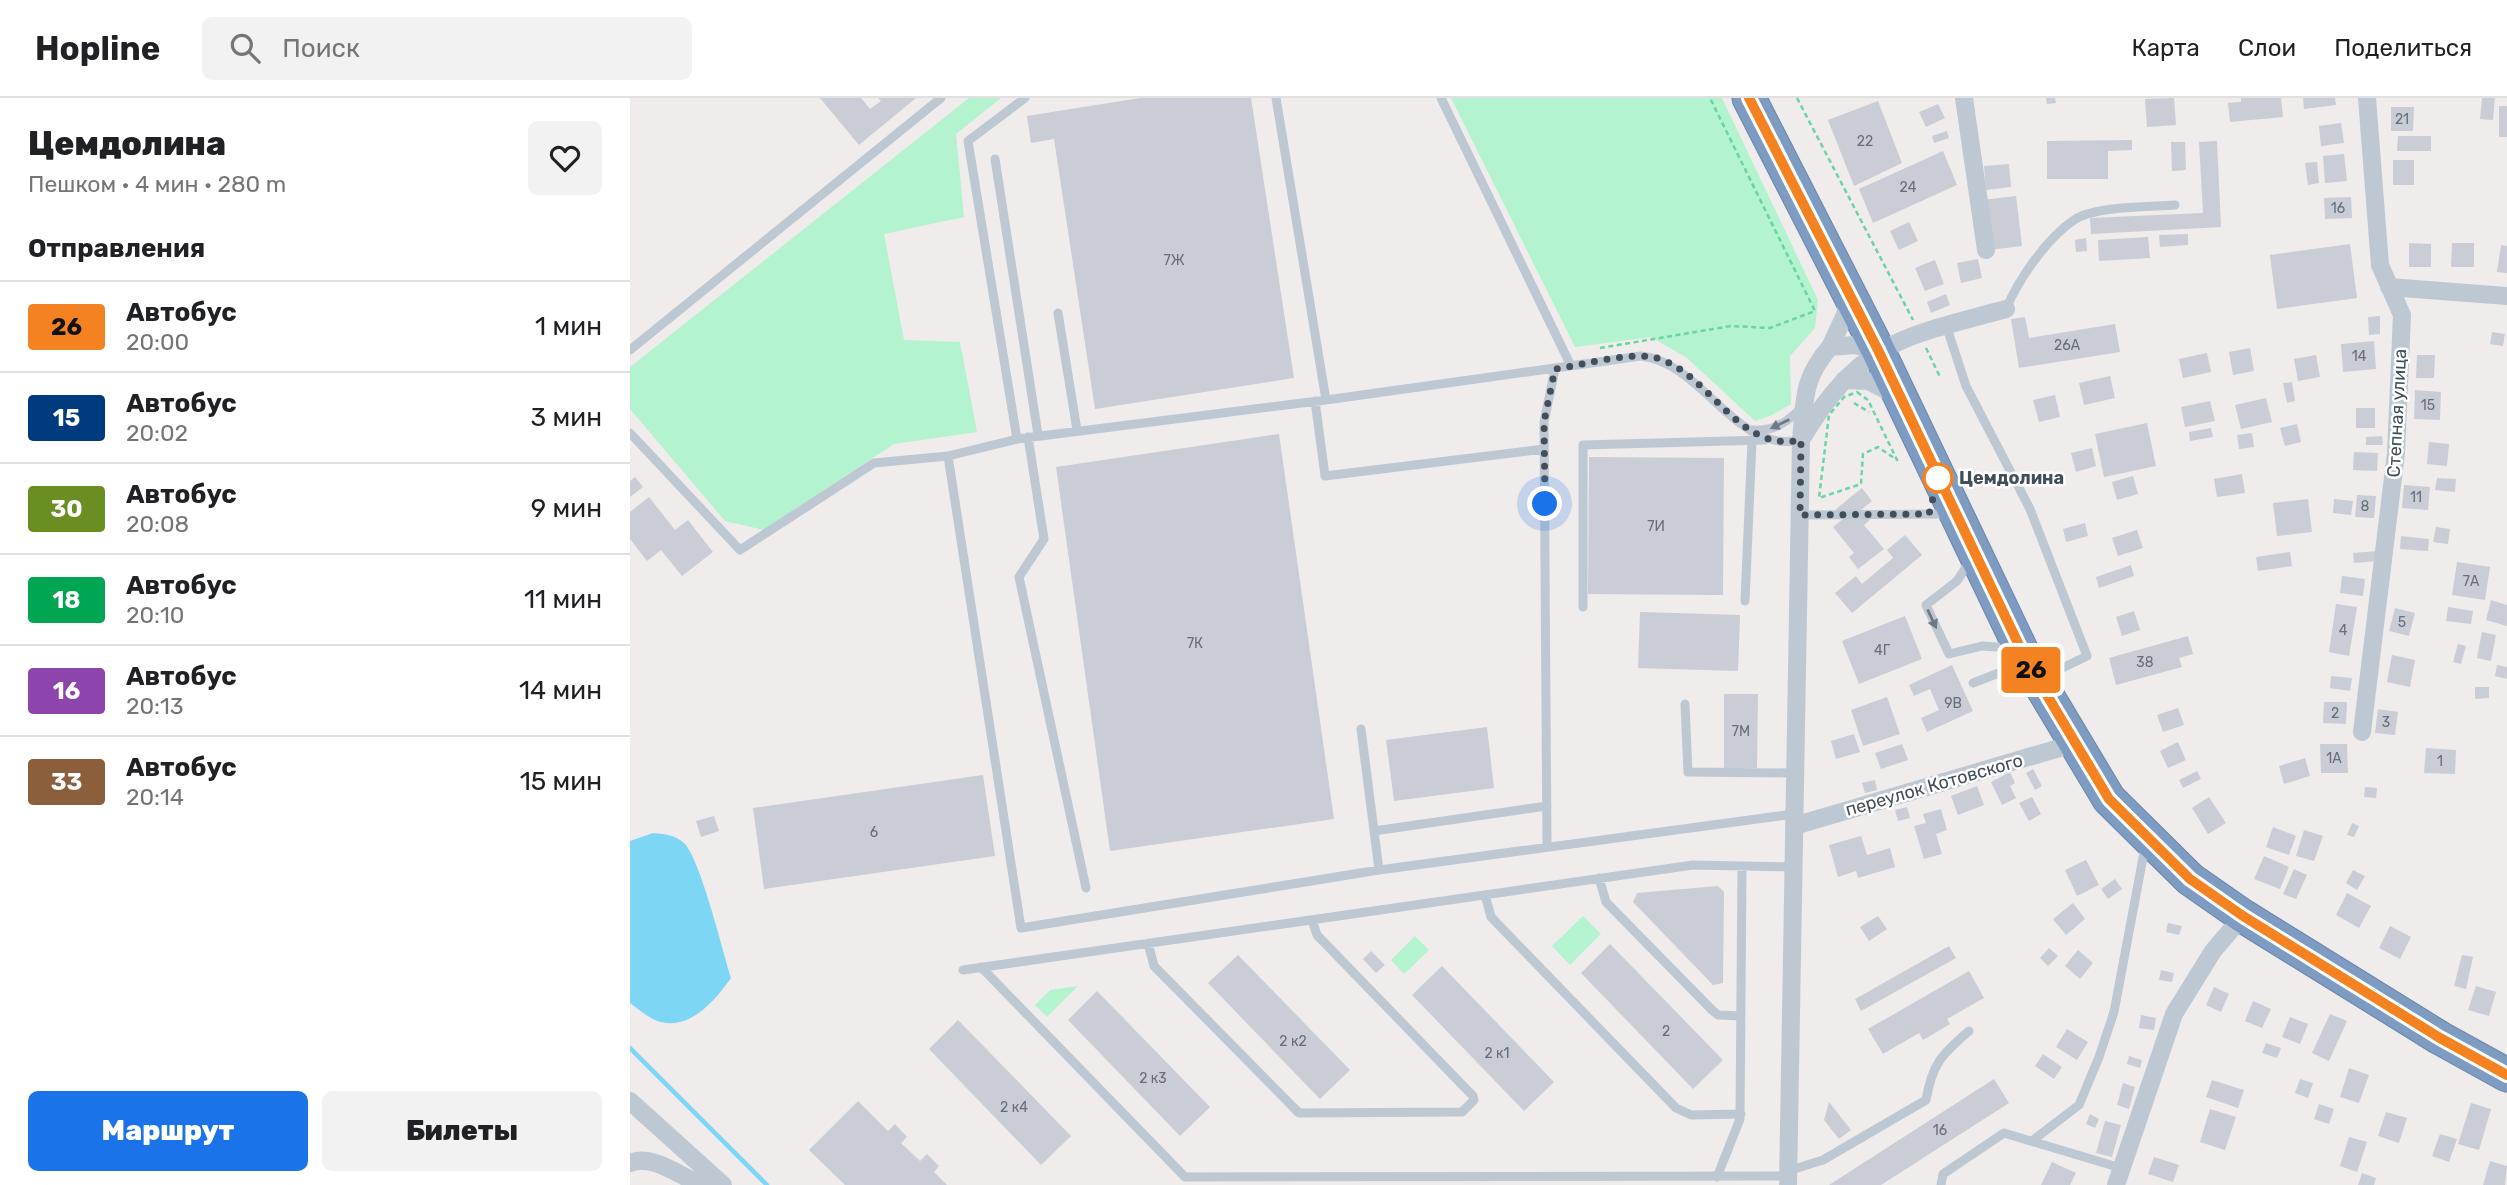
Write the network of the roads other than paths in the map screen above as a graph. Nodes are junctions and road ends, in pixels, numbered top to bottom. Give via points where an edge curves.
1 (941, 98) edge
2 (1025, 98) edge
3 (1276, 98) edge
4 (1441, 98) edge
5 (1749, 98) edge
6 (1964, 98) edge
7 (2367, 98) edge
8 (995, 159) dead end
9 (2175, 205) dead end
10 (1986, 250) dead end
11 (2389, 287) junction
12 (1849, 296) junction
13 (2507, 296) edge
14 (2006, 309) joint
15 (1058, 313) dead end
16 (1945, 325) junction
17 (1830, 347) junction
18 (630, 350) edge
19 (1878, 350) junction
20 (1572, 366) junction
21 (1555, 369) junction
22 (1844, 380) junction
23 (1900, 397) junction
24 (1326, 400) junction
25 (1315, 401) junction
26 (1805, 404) junction
27 (1749, 429) junction
28 (1077, 430) junction
29 (630, 433) edge
30 (1038, 435) junction
31 (1028, 437) junction
32 (1017, 439) junction
33 (1766, 440) junction
34 (1801, 440) junction
35 (1752, 441) junction
36 (1544, 449) junction
37 (948, 456) junction
38 (1955, 514) junction
39 (1800, 515) junction
40 (1974, 554) junction
41 (1745, 601) dead end
42 (1583, 607) dead end
43 (2028, 663) junction
44 (1973, 683) dead end
45 (1685, 704) dead end
46 (1361, 729) dead end
47 (2362, 732) dead end
48 (2073, 744) junction
49 (1793, 773) junction
50 (1547, 806) junction
51 (1794, 820) junction
52 (1374, 831) junction
53 (2147, 838) junction
54 (1547, 847) junction
55 (1742, 866) junction
56 (1793, 867) junction
57 (1379, 870) junction
58 (1599, 878) junction
59 (1086, 888) dead end
60 (1485, 895) junction
61 (2243, 916) junction
62 (1312, 919) junction
63 (1148, 943) junction
64 (981, 967) junction
65 (963, 970) dead end
66 (1741, 1016) junction
67 (1969, 1031) dead end
68 (2507, 1075) edge
69 (630, 1101) edge
70 (1741, 1114) junction
71 (2032, 1141) junction
72 (630, 1163) edge
73 (2118, 1176) edge
74 (1717, 1177) junction
75 (1788, 1178) edge
76 (702, 1185) edge
77 (723, 1185) edge
78 (1941, 1185) edge

1 - 18 lane
2 - 32 lane via 968,141
3 - 24 lane
4 - 20 lane
5 - 12 highway
6 - 10 street
7 - 11 street, Степная улица via 2380,265
8 - 30 lane
9 - 14 lane via 2093,213 2074,220 2017,283
11 - 13 street
11 - 47 street, Степная улица via 2402,315 2396,453
12 - 17 street
12 - 19 highway
14 - 16 street
15 - 28 lane
16 - 19 street
16 - 43 lane via 1966,386 2030,509 2087,656
17 - 19 street
17 - 26 street via 1813,366
19 - 22 street
19 - 23 highway
20 - 21 lane
20 - 27 lane via 1656,358 1673,365
21 - 24 lane
21 - 36 lane via 1544,422
22 - 23 street via 1868,381
22 - 34 street
23 - 38 highway
24 - 25 lane
25 - 28 lane
25 - 36 lane via 1325,475
26 -> 27 lane via 1777,426
26 - 34 street
27 - 33 lane
28 - 30 lane
29 - 37 lane via 740,550 874,463
30 - 31 lane
31 - 32 lane
31 - 59 lane via 1044,539 1019,577
32 - 37 lane
33 - 34 lane
33 - 35 lane
34 - 39 street
35 - 41 lane
35 - 42 lane via 1583,445
36 - 50 lane
37 - 57 lane via 1021,928
38 - 39 lane
38 - 40 highway
39 - 49 street
40 - 43 highway
40 -> 43 lane via 1957,581 1926,605 1949,654 1982,646
43 - 44 lane
43 - 48 highway
45 - 49 lane via 1688,772
46 - 52 lane
48 - 51 street, переулок Котовского
48 - 53 highway via 2109,799
49 - 51 street
50 - 52 lane
50 - 54 lane
51 - 54 lane
51 - 56 street
52 - 57 lane
53 - 61 highway via 2190,879
53 - 71 lane via 2114,1012 2099,1057 2079,1105
54 - 57 lane
55 - 56 lane
55 - 58 lane via 1693,865
55 - 66 lane
56 - 75 street
58 - 60 lane
58 - 66 lane via 1606,902 1712,1010
60 - 62 lane
60 - 70 lane via 1491,917 1676,1108 1691,1115
61 - 68 highway
61 - 73 street via 2213,951 2174,1014
62 - 63 lane
62 - 63 lane via 1317,935 1471,1093 1474,1100 1462,1112 1299,1113 1154,966
63 - 64 lane
64 - 65 lane
64 - 74 lane via 1185,1177
66 - 70 lane
67 - 75 lane via 1942,1054 1930,1076 1926,1100
69 - 77 street
70 - 74 lane
71 - 73 lane
71 - 78 lane via 2004,1133 1943,1174
72 - 76 street via 650,1161
74 - 75 lane

